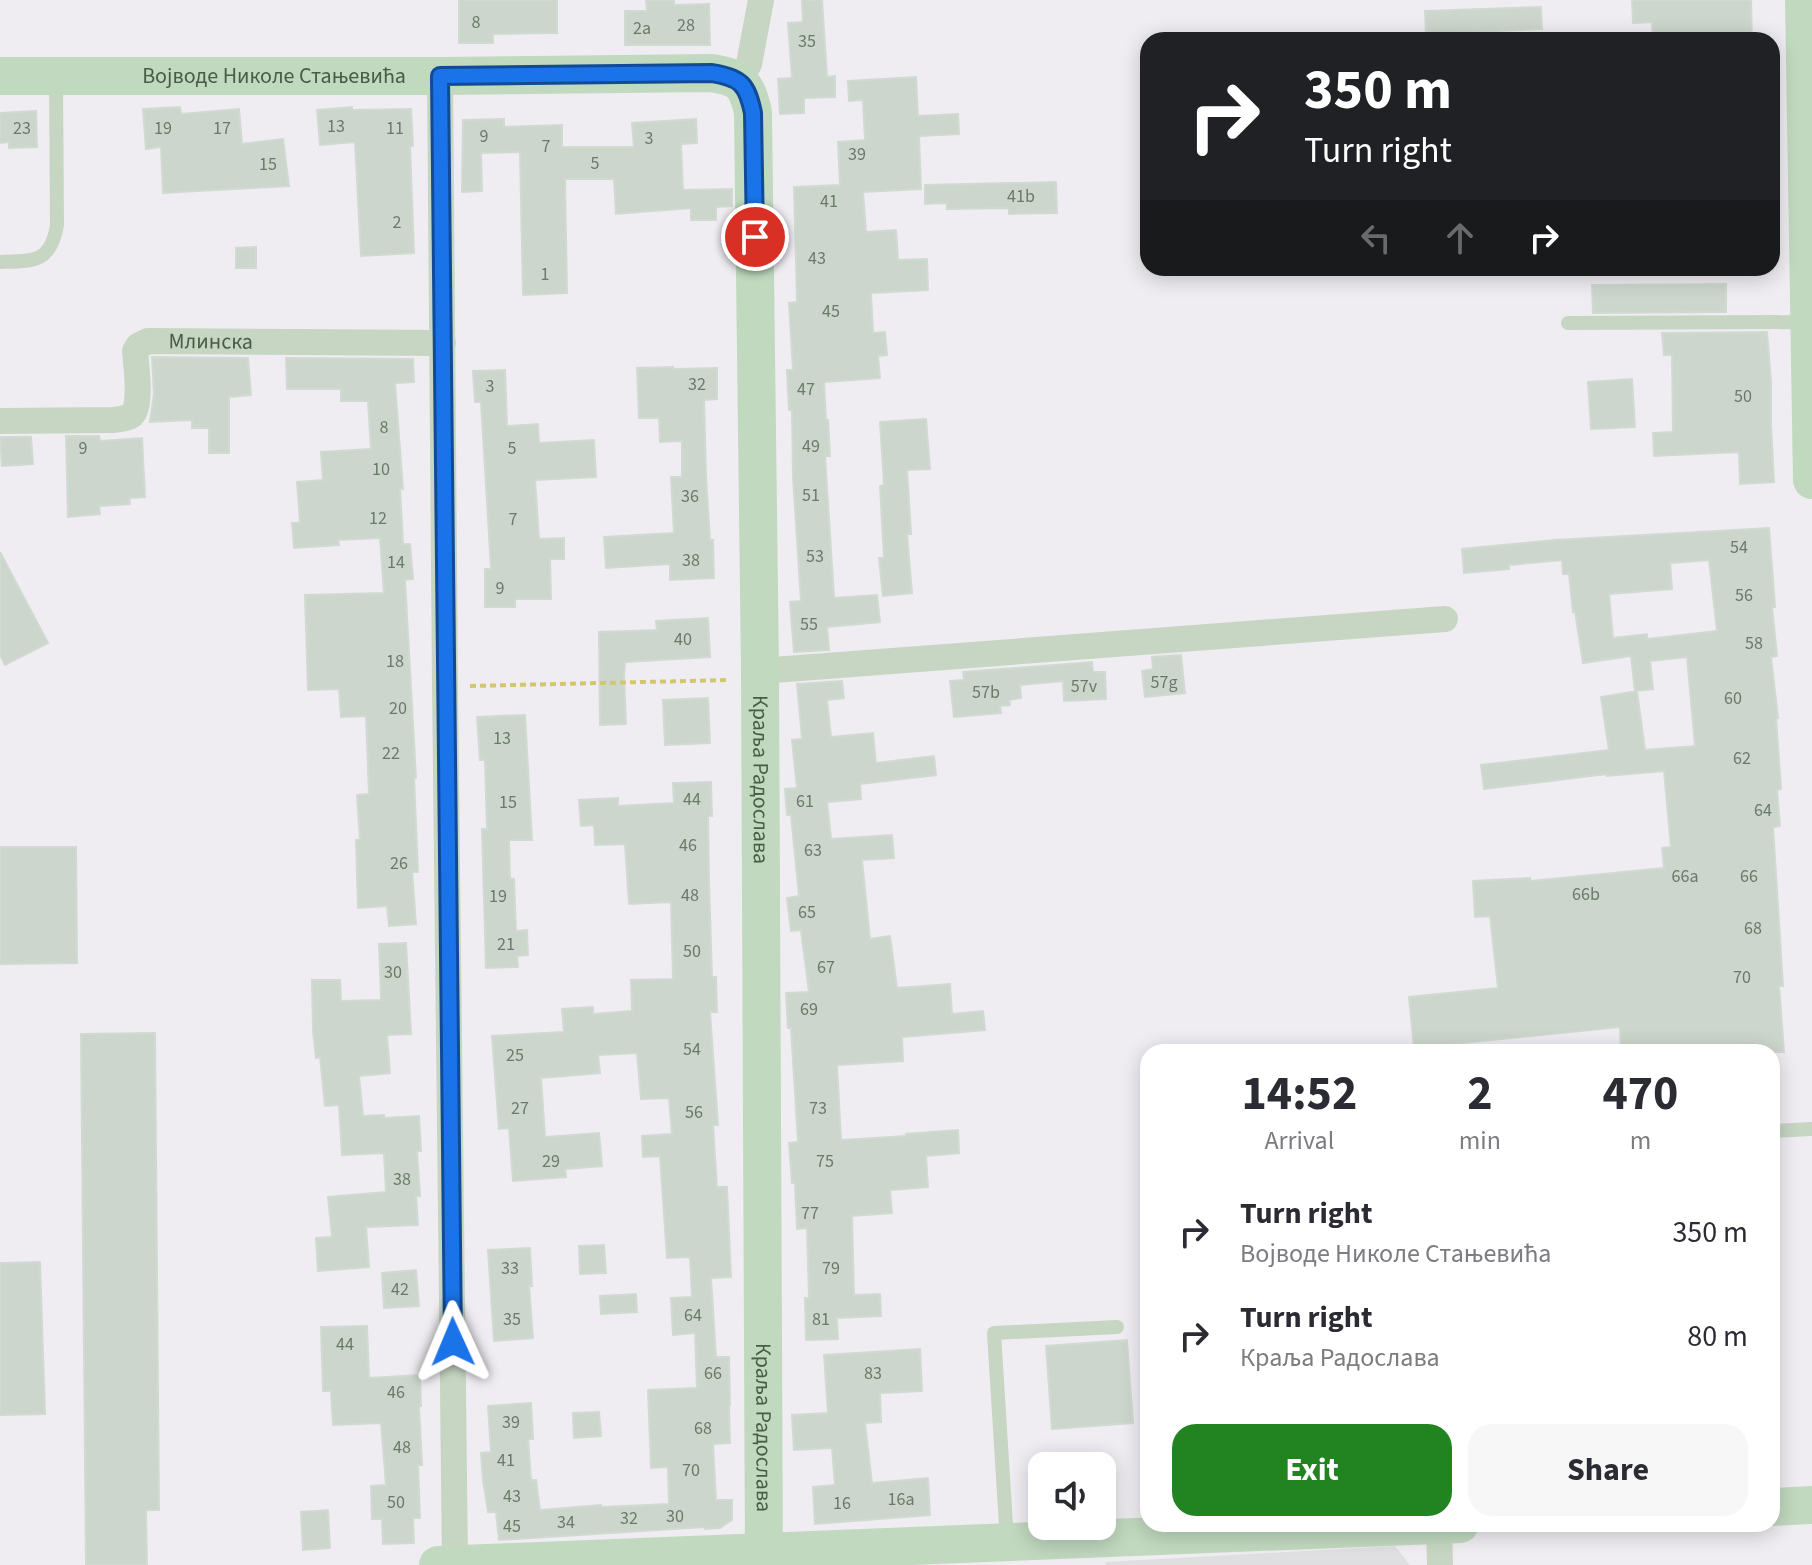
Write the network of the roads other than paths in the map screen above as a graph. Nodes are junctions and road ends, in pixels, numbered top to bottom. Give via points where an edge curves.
1 (761, 0) edge
2 (1804, 0) edge
3 (0, 76) edge
4 (56, 76) junction
5 (440, 76) junction
6 (740, 82) junction
7 (0, 262) edge
8 (1810, 322) junction
9 (1568, 323) dead end
10 (443, 343) junction
11 (0, 421) edge
12 (1812, 480) edge
13 (1445, 619) dead end
14 (760, 675) junction
15 (1812, 1129) edge
16 (1780, 1131) edge
17 (1117, 1327) dead end
18 (1812, 1505) edge
19 (1780, 1507) edge
20 (1337, 1532) edge
21 (1439, 1532) edge
22 (1007, 1541) junction
23 (1044, 1552) edge
24 (764, 1558) edge
25 (438, 1565) edge
26 (455, 1565) edge
27 (1440, 1565) edge

1 - 6 street via 749,64
2 - 8 street
3 - 4 street, Војводе Николе Стањевића
4 - 5 street, Војводе Николе Стањевића
4 - 7 lane via 55,238 39,258
5 - 6 street, Војводе Николе Стањевића via 712,73
5 - 10 street
6 - 14 street, Краља Радослава via 749,93 753,113
8 - 9 lane
8 - 12 street
10 - 11 street, Млинска via 148,341 135,351 137,401 130,417
10 - 26 street
13 - 14 street
14 - 24 street, Краља Радослава
15 - 16 lane
17 - 22 lane via 994,1333
18 - 19 street
20 - 23 street
21 - 27 street
22 - 23 street
22 - 24 street
24 - 26 street
25 - 26 street

